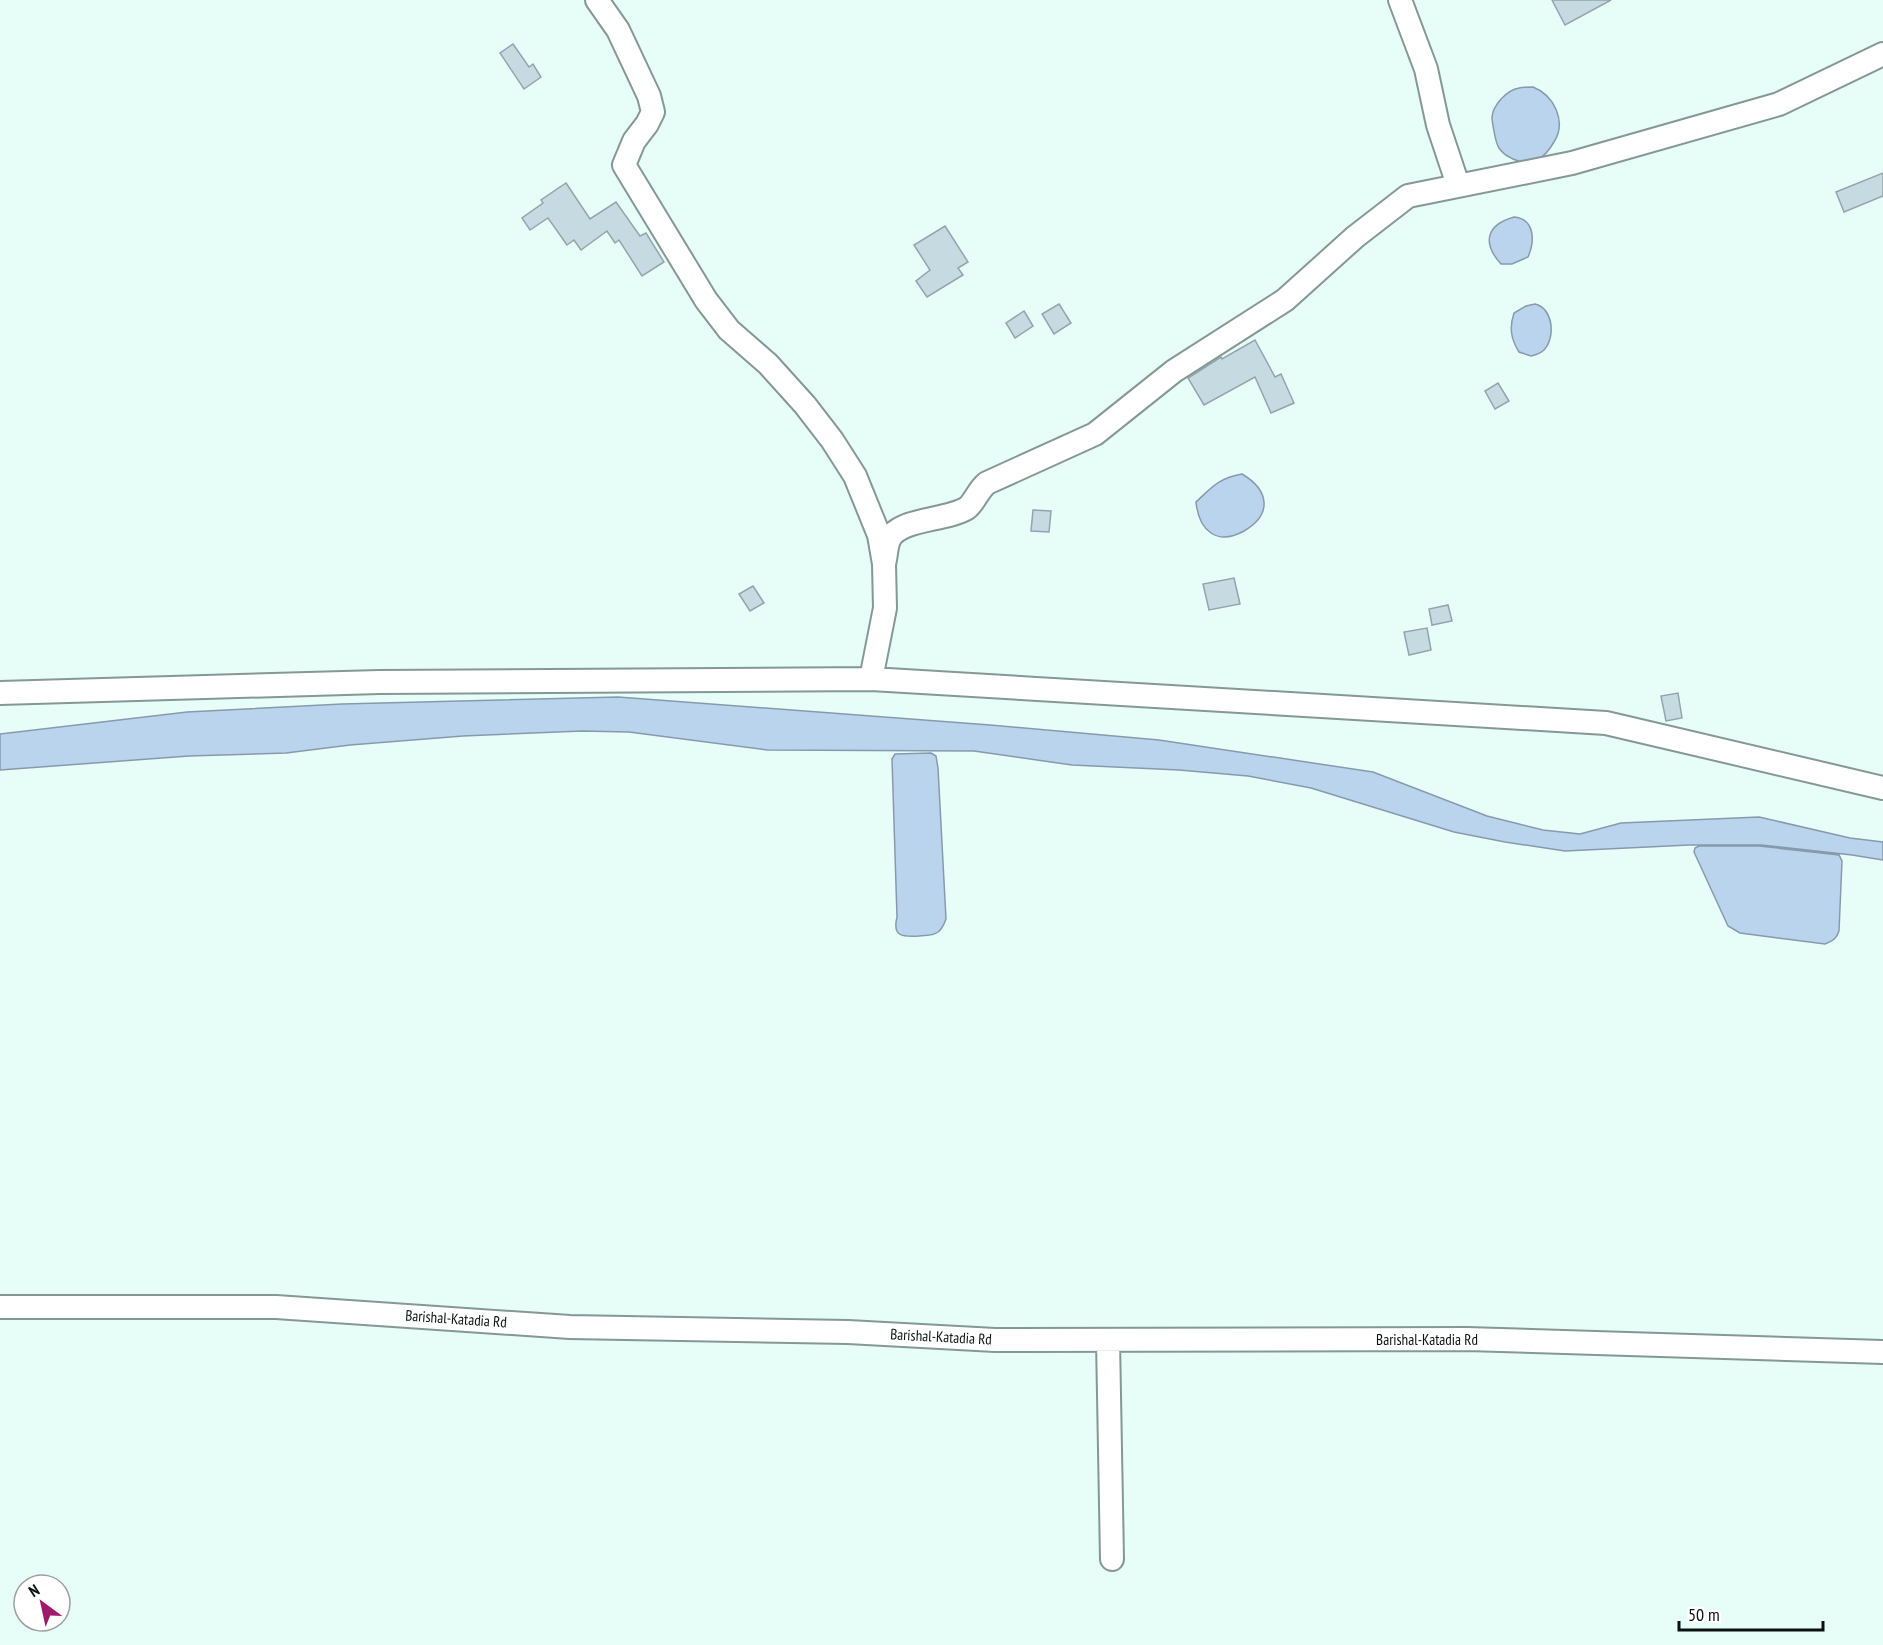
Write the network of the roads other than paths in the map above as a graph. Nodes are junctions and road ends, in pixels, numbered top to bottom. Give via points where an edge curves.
1 (597, 0) edge
2 (1400, 0) edge
3 (1883, 54) edge
4 (1458, 185) junction
5 (884, 564) junction
6 (871, 679) junction
7 (0, 693) edge
8 (1883, 788) edge
9 (0, 1307) edge
10 (1108, 1340) junction
11 (1883, 1352) edge
12 (1112, 1559) dead end

1 - 5 street via 618,30 649,96 652,112 624,165 706,300 729,330 768,364 805,405 832,440 855,476 879,535
2 - 4 street via 1426,69 1438,125
3 - 4 street via 1779,104 1572,163
4 - 5 street via 1408,196 1285,300 1174,371 1095,434 987,483 969,508 894,533
5 - 6 street via 885,608
6 - 7 street via 379,682
6 - 8 street via 1606,723
9 - 10 street, Barishal-Katadia Rd via 276,1307 570,1327
10 - 11 street, Barishal-Katadia Rd via 1467,1340
10 - 12 street

